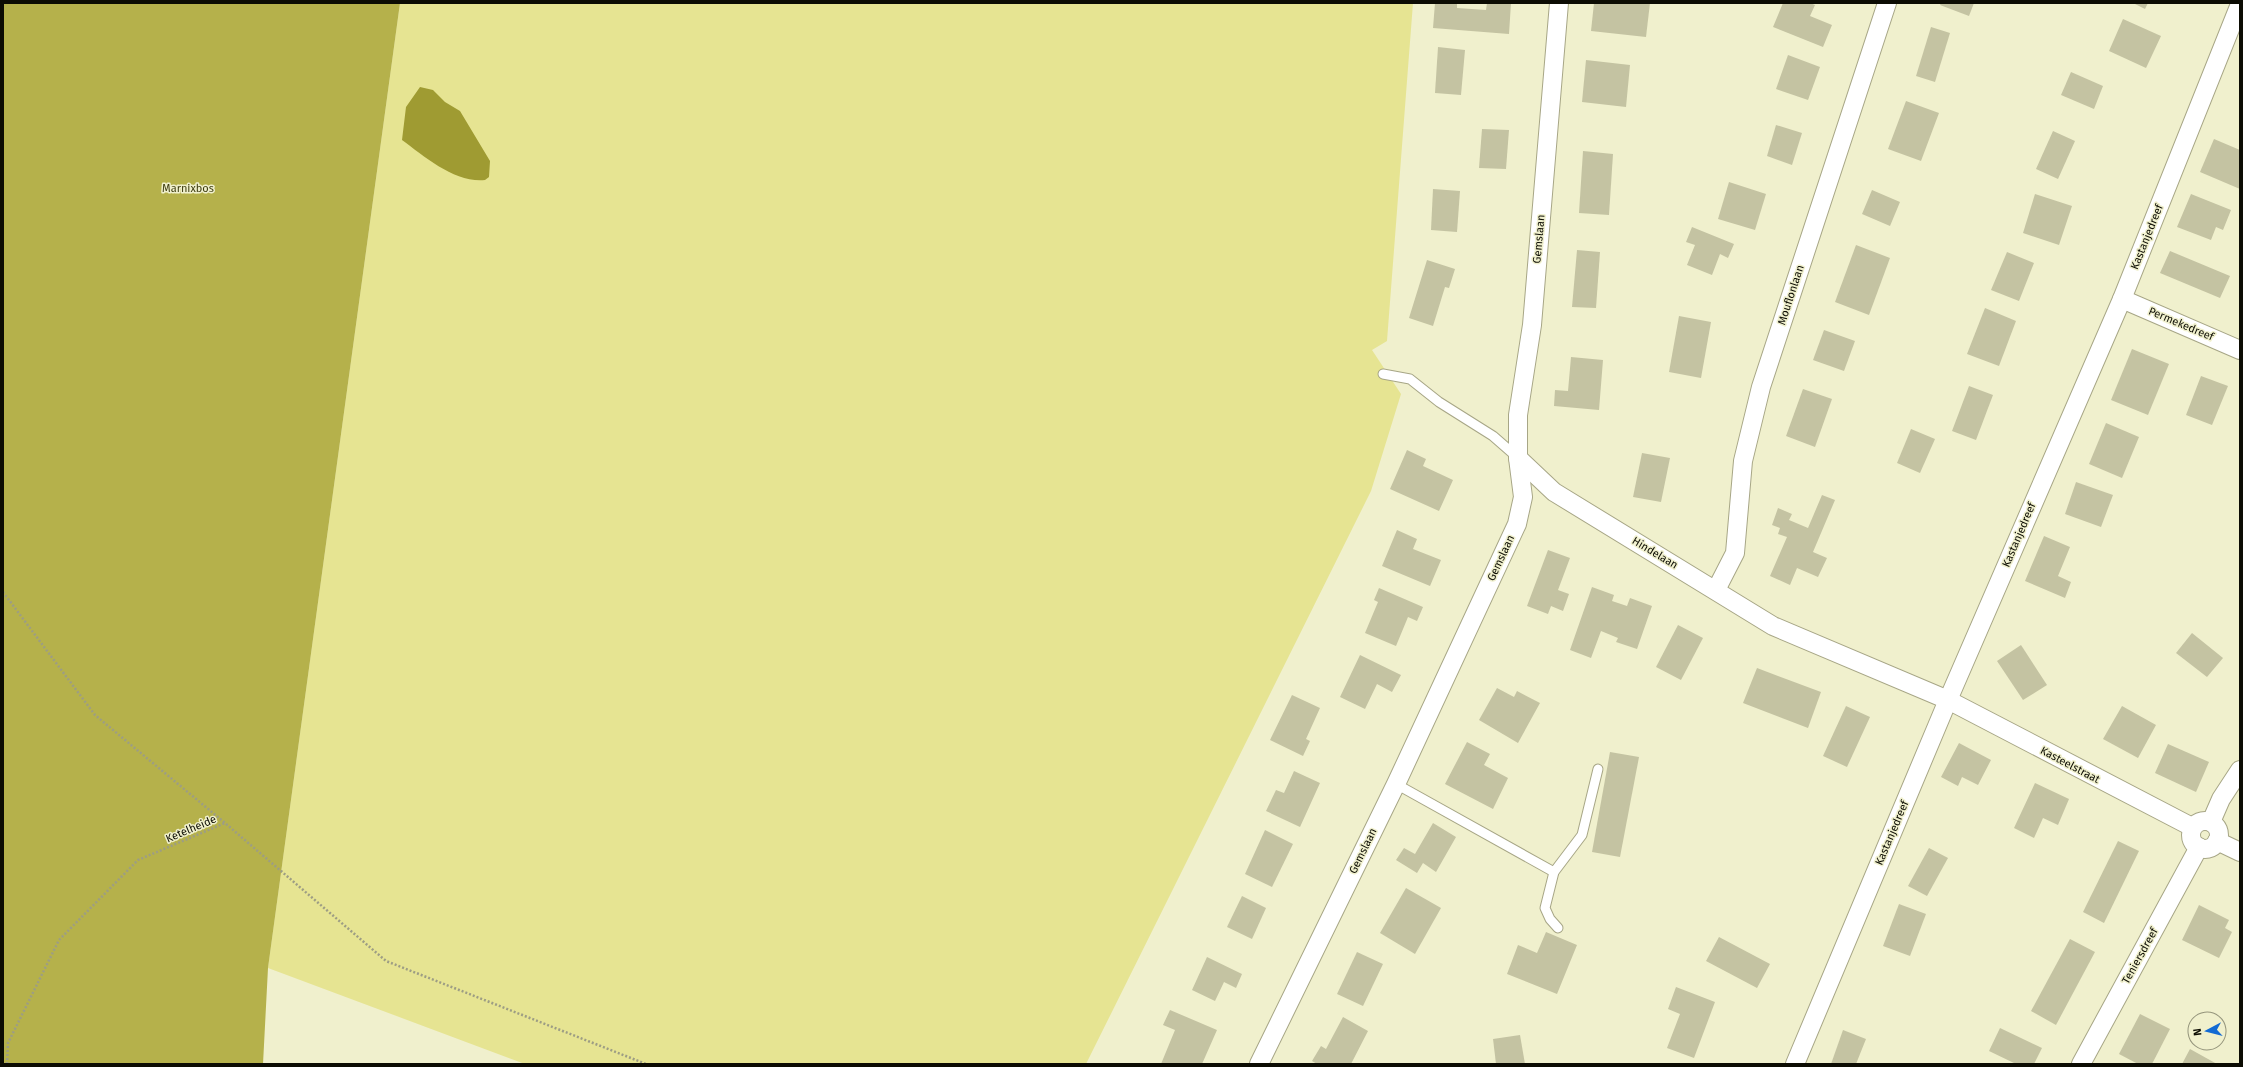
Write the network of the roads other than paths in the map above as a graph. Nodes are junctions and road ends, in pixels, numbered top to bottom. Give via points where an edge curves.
1 (1558, 3) edge
2 (1887, 3) edge
3 (2240, 4) edge
4 (2122, 299) junction
5 (2240, 350) edge
6 (1383, 374) dead end
7 (1518, 458) junction
8 (1716, 590) junction
9 (1948, 700) junction
10 (1598, 769) dead end
11 (2240, 770) edge
12 (1396, 784) junction
13 (2210, 822) junction
14 (2192, 827) junction
15 (2217, 841) junction
16 (2199, 847) junction
17 (2240, 852) edge
18 (1554, 872) junction
19 (1558, 928) dead end
20 (1259, 1064) edge
21 (1795, 1064) edge
22 (2081, 1064) edge

1 - 7 street, Gemslaan via 1532,325 1518,415
2 - 8 street, Mouflonlaan via 1761,387 1743,461 1735,553
3 - 4 street, Kastanjedreef
4 - 5 street, Permekedreef
4 - 9 street, Kastanjedreef
6 - 7 lane, Hindelaan via 1410,379 1439,402 1493,436
7 - 8 street, Hindelaan via 1554,492
7 - 12 street, Gemslaan via 1523,497 1517,524
8 - 9 street, Hindelaan via 1773,626
9 - 14 street, Kasteelstraat
9 - 21 street, Kastanjedreef
10 - 18 lane via 1582,835
11 - 13 street
12 - 18 lane
12 - 20 street, Gemslaan
13 - 14 street via 2201,821
13 - 15 street via 2218,830
14 - 16 street via 2191,839
15 - 16 street via 2209,848
15 - 17 street
16 - 22 street, Teniersdreef
18 - 19 lane via 1545,908

